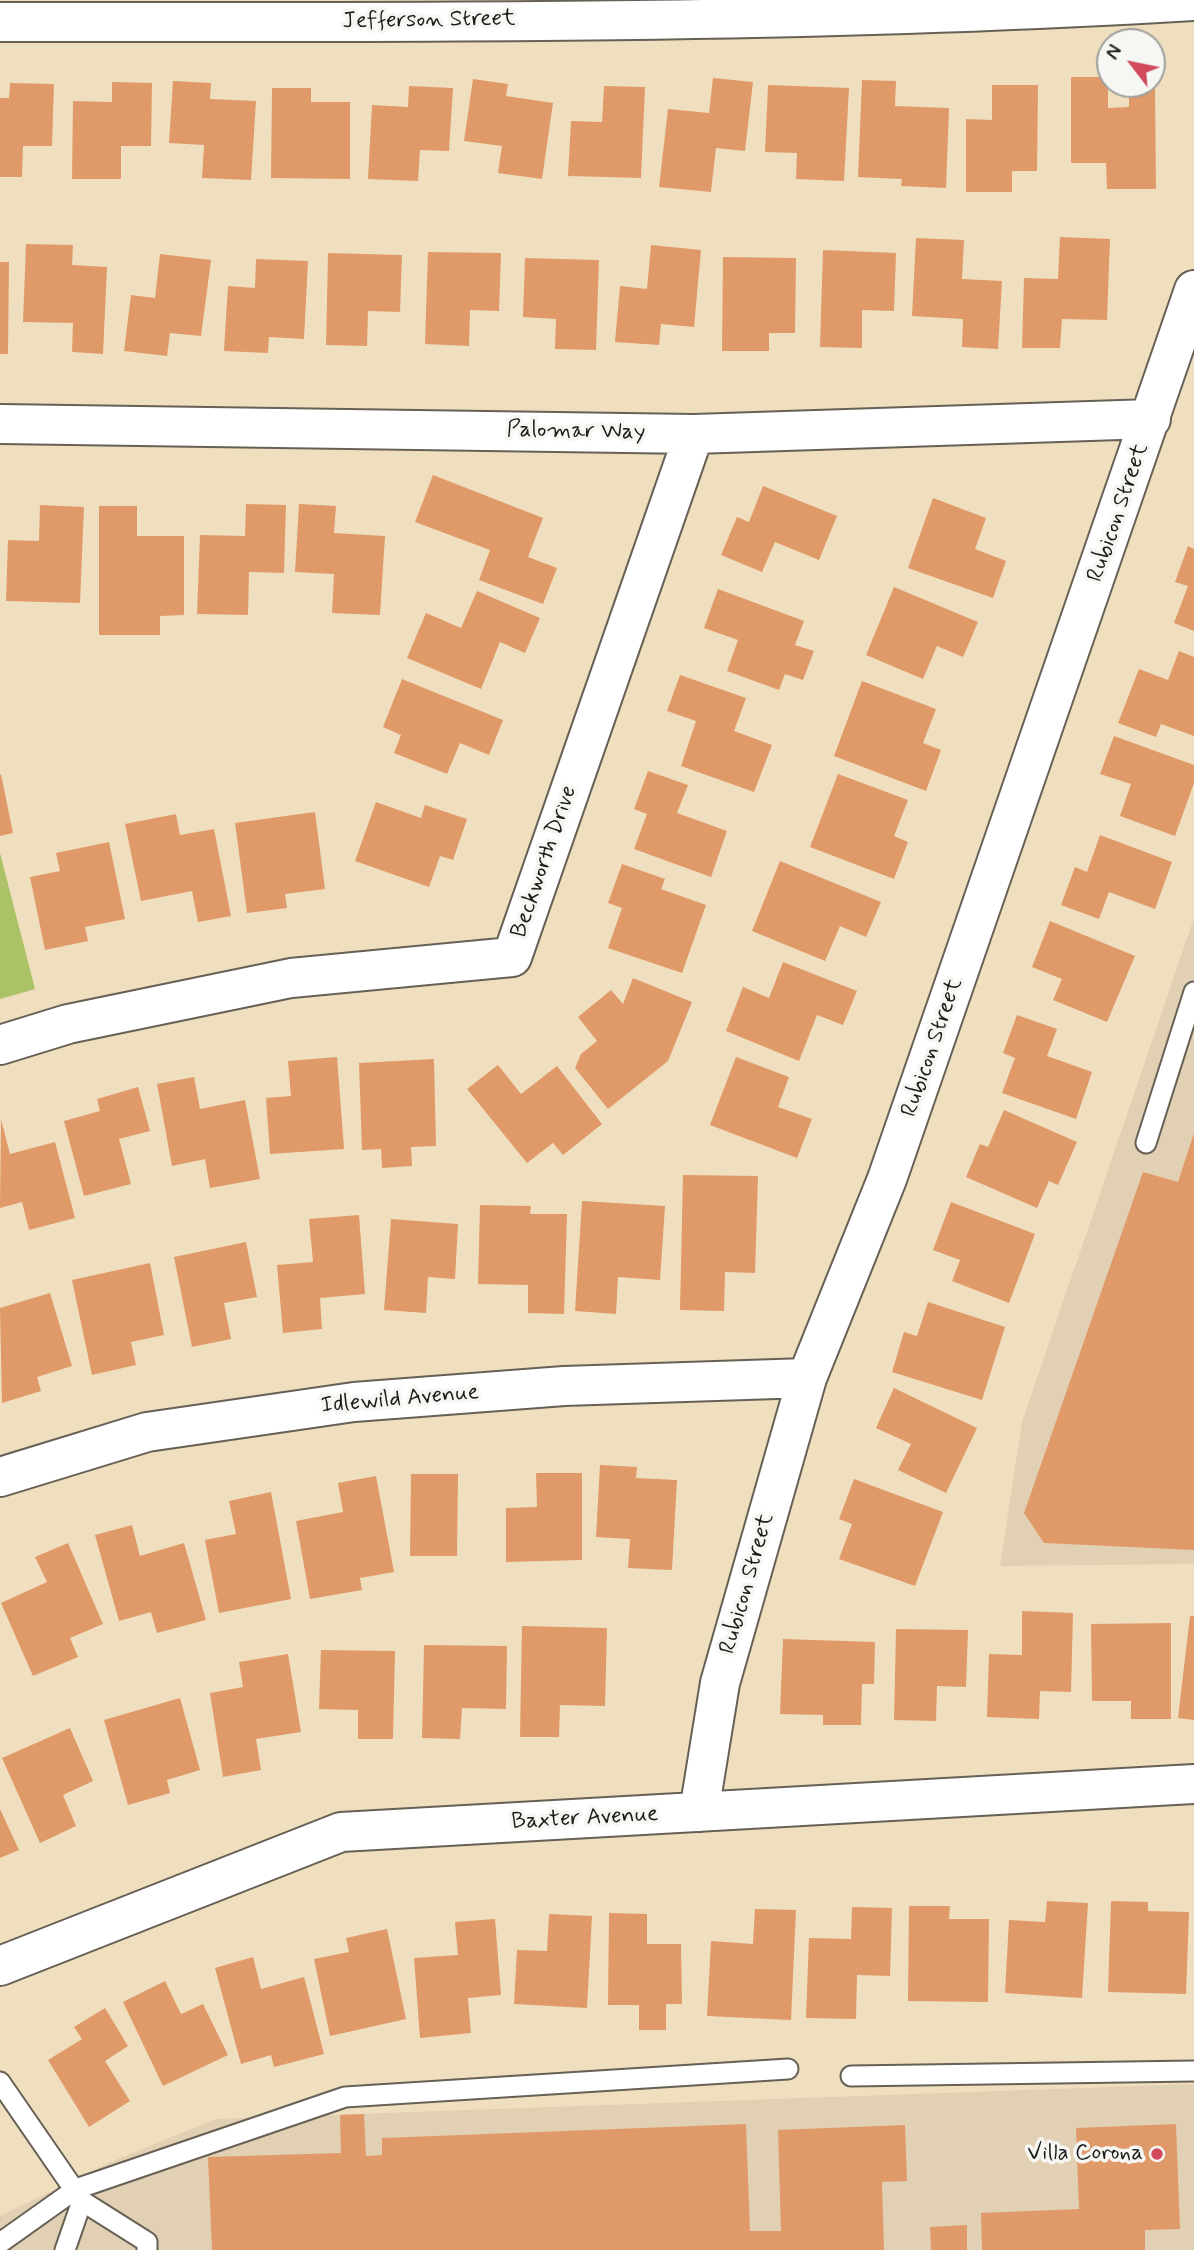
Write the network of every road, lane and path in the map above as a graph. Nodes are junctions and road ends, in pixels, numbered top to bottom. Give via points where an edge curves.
1 (1194, 1) edge
2 (0, 22) edge
3 (1194, 290) edge
4 (1152, 419) junction
5 (0, 424) edge
6 (694, 433) junction
7 (1194, 992) edge
8 (0, 1045) edge
9 (1146, 1143) dead end
10 (807, 1378) junction
11 (0, 1477) edge
12 (1194, 1784) edge
13 (699, 1812) junction
14 (0, 1966) edge
15 (788, 2070) dead end
16 (1194, 2071) edge
17 (851, 2076) dead end
18 (0, 2082) edge
19 (79, 2195) junction
20 (0, 2243) edge
21 (65, 2250) edge
22 (148, 2250) edge

1 - 2 street, Jefferson Street via 1000,13
3 - 4 street, Rubicon Street
4 - 6 street, Palomar Way
4 - 10 street, Rubicon Street via 887,1179
5 - 6 street, Palomar Way
6 - 8 street, Beckworth Drive via 512,957 291,978 68,1024
7 - 9 lane
10 - 11 street, Idlewild Avenue via 564,1386 354,1402 147,1432
10 - 13 street, Rubicon Street via 720,1683
12 - 13 street, Baxter Avenue
13 - 14 street, Baxter Avenue via 341,1832
15 - 19 lane via 345,2097
16 - 17 lane
18 - 19 lane
19 - 20 lane
19 - 21 lane
19 - 22 lane via 147,2242

